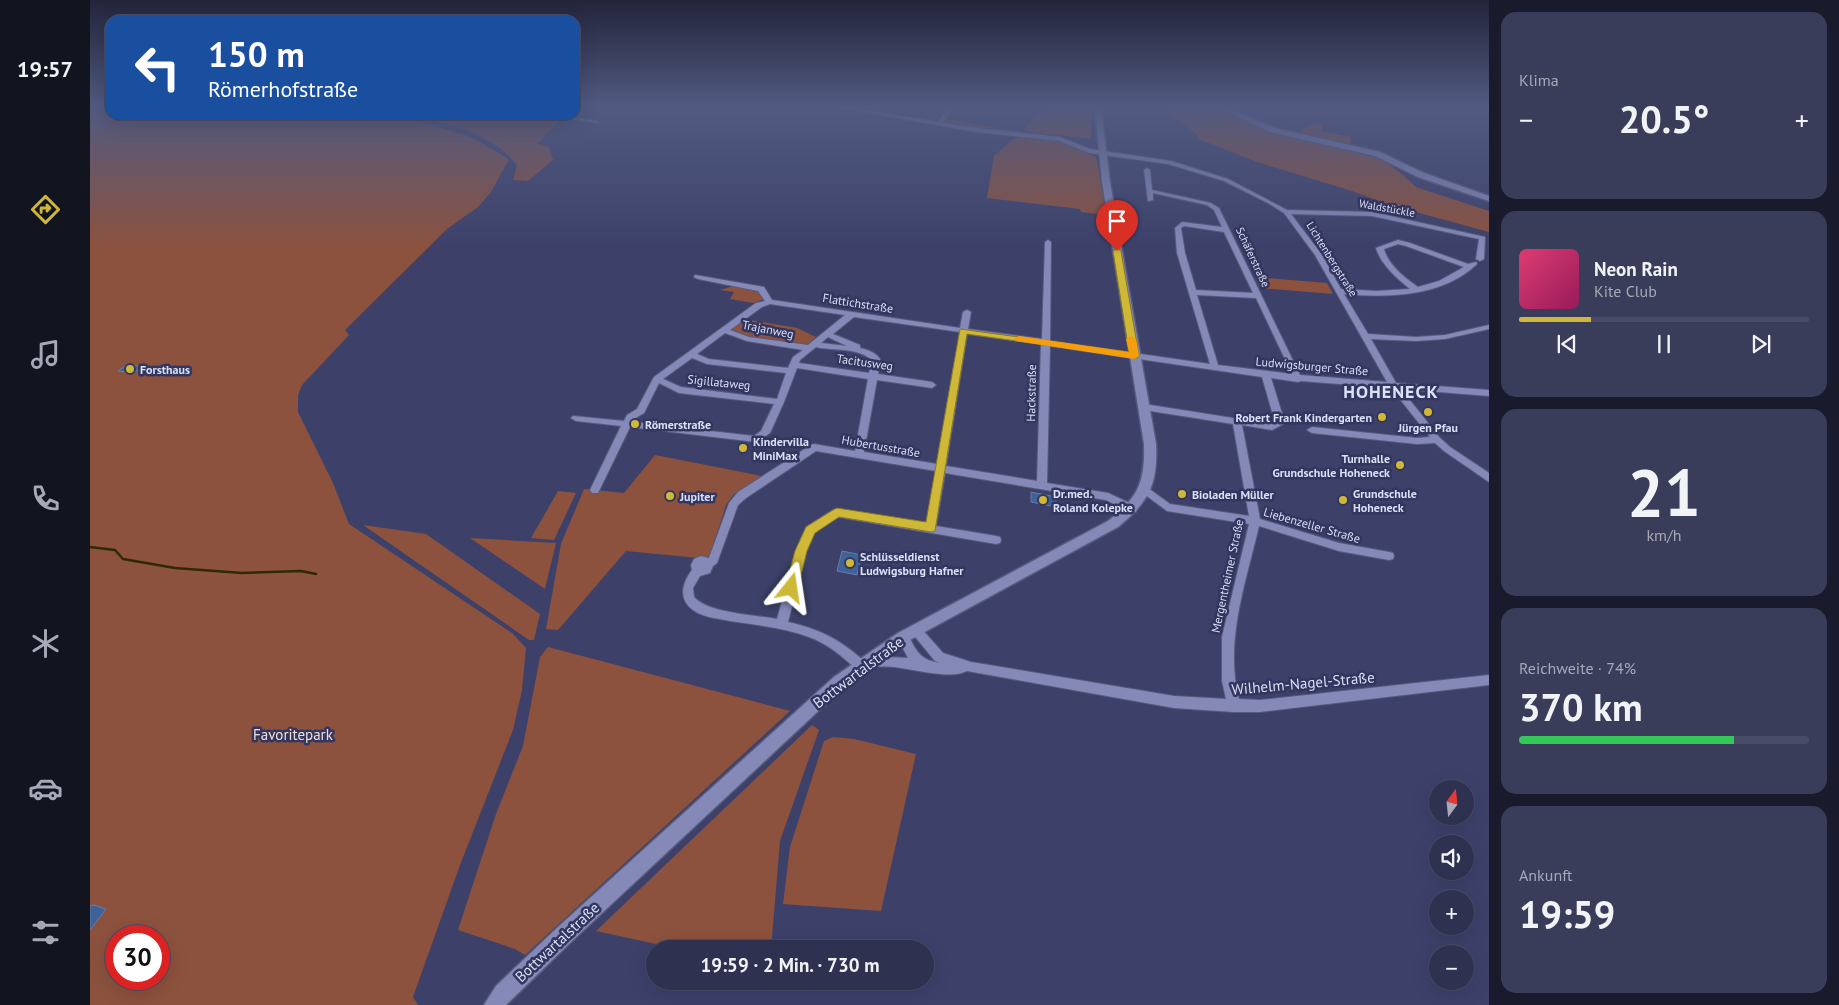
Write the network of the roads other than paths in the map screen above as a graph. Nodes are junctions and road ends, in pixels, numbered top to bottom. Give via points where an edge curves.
1 (1102, 154) edge
2 (1117, 154) edge
3 (1377, 154) edge
4 (1147, 170) dead end
5 (1150, 191) junction
6 (1489, 199) edge
7 (1150, 200) dead end
8 (1286, 212) junction
9 (1228, 230) junction
10 (1048, 242) dead end
11 (1480, 259) junction
12 (1489, 262) edge
13 (1470, 267) junction
14 (698, 277) dead end
15 (1339, 291) junction
16 (1418, 291) junction
17 (1193, 292) junction
18 (1258, 296) junction
19 (770, 302) junction
20 (967, 312) dead end
21 (852, 314) junction
22 (1489, 327) edge
23 (723, 330) junction
24 (963, 330) junction
25 (827, 334) junction
26 (1365, 336) junction
27 (1045, 343) junction
28 (811, 346) junction
29 (859, 350) junction
30 (691, 354) junction
31 (1134, 356) junction
32 (792, 368) junction
33 (1215, 368) junction
34 (1266, 375) junction
35 (873, 376) junction
36 (657, 379) junction
37 (1298, 379) junction
38 (932, 386) dead end
39 (1394, 386) junction
40 (1489, 393) edge
41 (780, 402) junction
42 (1144, 407) junction
43 (576, 418) dead end
44 (1237, 422) junction
45 (626, 424) junction
46 (1312, 430) dead end
47 (1438, 440) junction
48 (859, 455) junction
49 (940, 469) junction
50 (1487, 474) edge
51 (1042, 486) junction
52 (595, 490) dead end
53 (1145, 492) junction
54 (1132, 509) junction
55 (1254, 521) junction
56 (931, 527) junction
57 (996, 540) dead end
58 (1389, 556) dead end
59 (781, 626) junction
60 (910, 633) junction
61 (864, 664) junction
62 (924, 665) junction
63 (971, 667) junction
64 (1489, 680) edge
65 (1234, 706) junction
66 (499, 999) edge
67 (482, 1005) edge

1 - 31 main road, Bottwartalstraße
2 - 8 street, Lichtenbergstraße via 1150,158 1205,173
3 - 6 main road via 1421,175
4 - 5 street
5 - 7 street
5 - 9 street, Schäferstraße via 1215,206
8 - 11 street, Waldstückle via 1372,214 1483,238
8 - 15 street, Lichtenbergstraße
9 - 17 street via 1182,224 1178,228 1180,253
9 - 18 street, Schäferstraße
10 - 27 street, Hackstraße
11 - 12 street
11 - 13 street
13 - 16 street
13 - 16 street via 1408,244 1398,242 1380,248 1380,254 1391,267
14 - 19 street via 761,289
15 - 16 street via 1379,294
15 - 26 street, Lichtenbergstraße
17 - 18 street
17 - 33 street
18 - 37 street, Schäferstraße
19 - 21 street, Flattichstraße
19 - 23 street via 760,305
20 - 24 street
21 - 24 street, Flattichstraße
21 - 25 street
22 - 26 street via 1445,337
23 - 28 street, Trajanweg via 747,339
23 - 30 street
24 - 27 street, Flattichstraße
24 - 49 street
25 - 28 street
25 - 29 street
26 - 39 street, Lichtenbergstraße
27 - 31 street, Flattichstraße
27 - 51 street, Hackstraße
28 - 29 street, Trajanweg
28 - 32 street via 796,359
29 - 35 street via 876,359
30 - 32 street, Tacitusweg via 707,362
30 - 36 street
31 - 33 street, Ludwigsburger Straße
31 - 42 main road, Bottwartalstraße
32 - 35 street, Tacitusweg
32 - 41 street
33 - 34 street, Ludwigsburger Straße
34 - 37 street, Ludwigsburger Straße
34 - 44 street via 1280,423 1272,427
35 - 38 street, Tacitusweg
35 - 48 street
36 - 41 street, Sigillataweg via 679,390
36 - 45 street via 641,411 631,415
37 - 39 street, Ludwigsburger Straße
39 - 40 street, Ludwigsburger Straße
39 - 47 street
41 - 45 street via 765,433 756,439
42 - 44 street
42 - 53 main road, Bottwartalstraße via 1151,462
43 - 45 street
44 - 55 street, Mergentheimer Straße
45 - 52 street
46 - 47 street via 1417,441
47 - 50 street
48 - 49 street, Hubertusstraße
48 - 59 street, Hubertusstraße via 814,447 742,495 734,503 713,560 696,566 698,570 687,590 694,606
49 - 51 street, Hubertusstraße
49 - 56 street
51 - 54 street, Hubertusstraße via 1108,498
53 - 54 main road, Bottwartalstraße
53 - 55 street, Liebenzeller Straße via 1166,507
54 - 60 main road, Bottwartalstraße via 1113,524
55 - 58 street, Liebenzeller Straße via 1339,547
55 - 65 street, Mergentheimer Straße via 1228,637 1228,681
56 - 57 street
56 - 59 street via 846,513 831,516 810,530 801,551
59 - 61 street via 821,636
60 - 61 main road, Bottwartalstraße
60 - 62 street via 914,656
60 - 63 street, Wilhelm-Nagel-Straße via 939,657
61 - 62 street, Wilhelm-Nagel-Straße via 891,660
61 - 66 main road, Bottwartalstraße via 806,711
62 - 63 street, Wilhelm-Nagel-Straße via 951,669
63 - 65 street, Wilhelm-Nagel-Straße via 1174,702
64 - 65 street, Wilhelm-Nagel-Straße via 1260,706
66 - 67 main road, Bottwartalstraße

